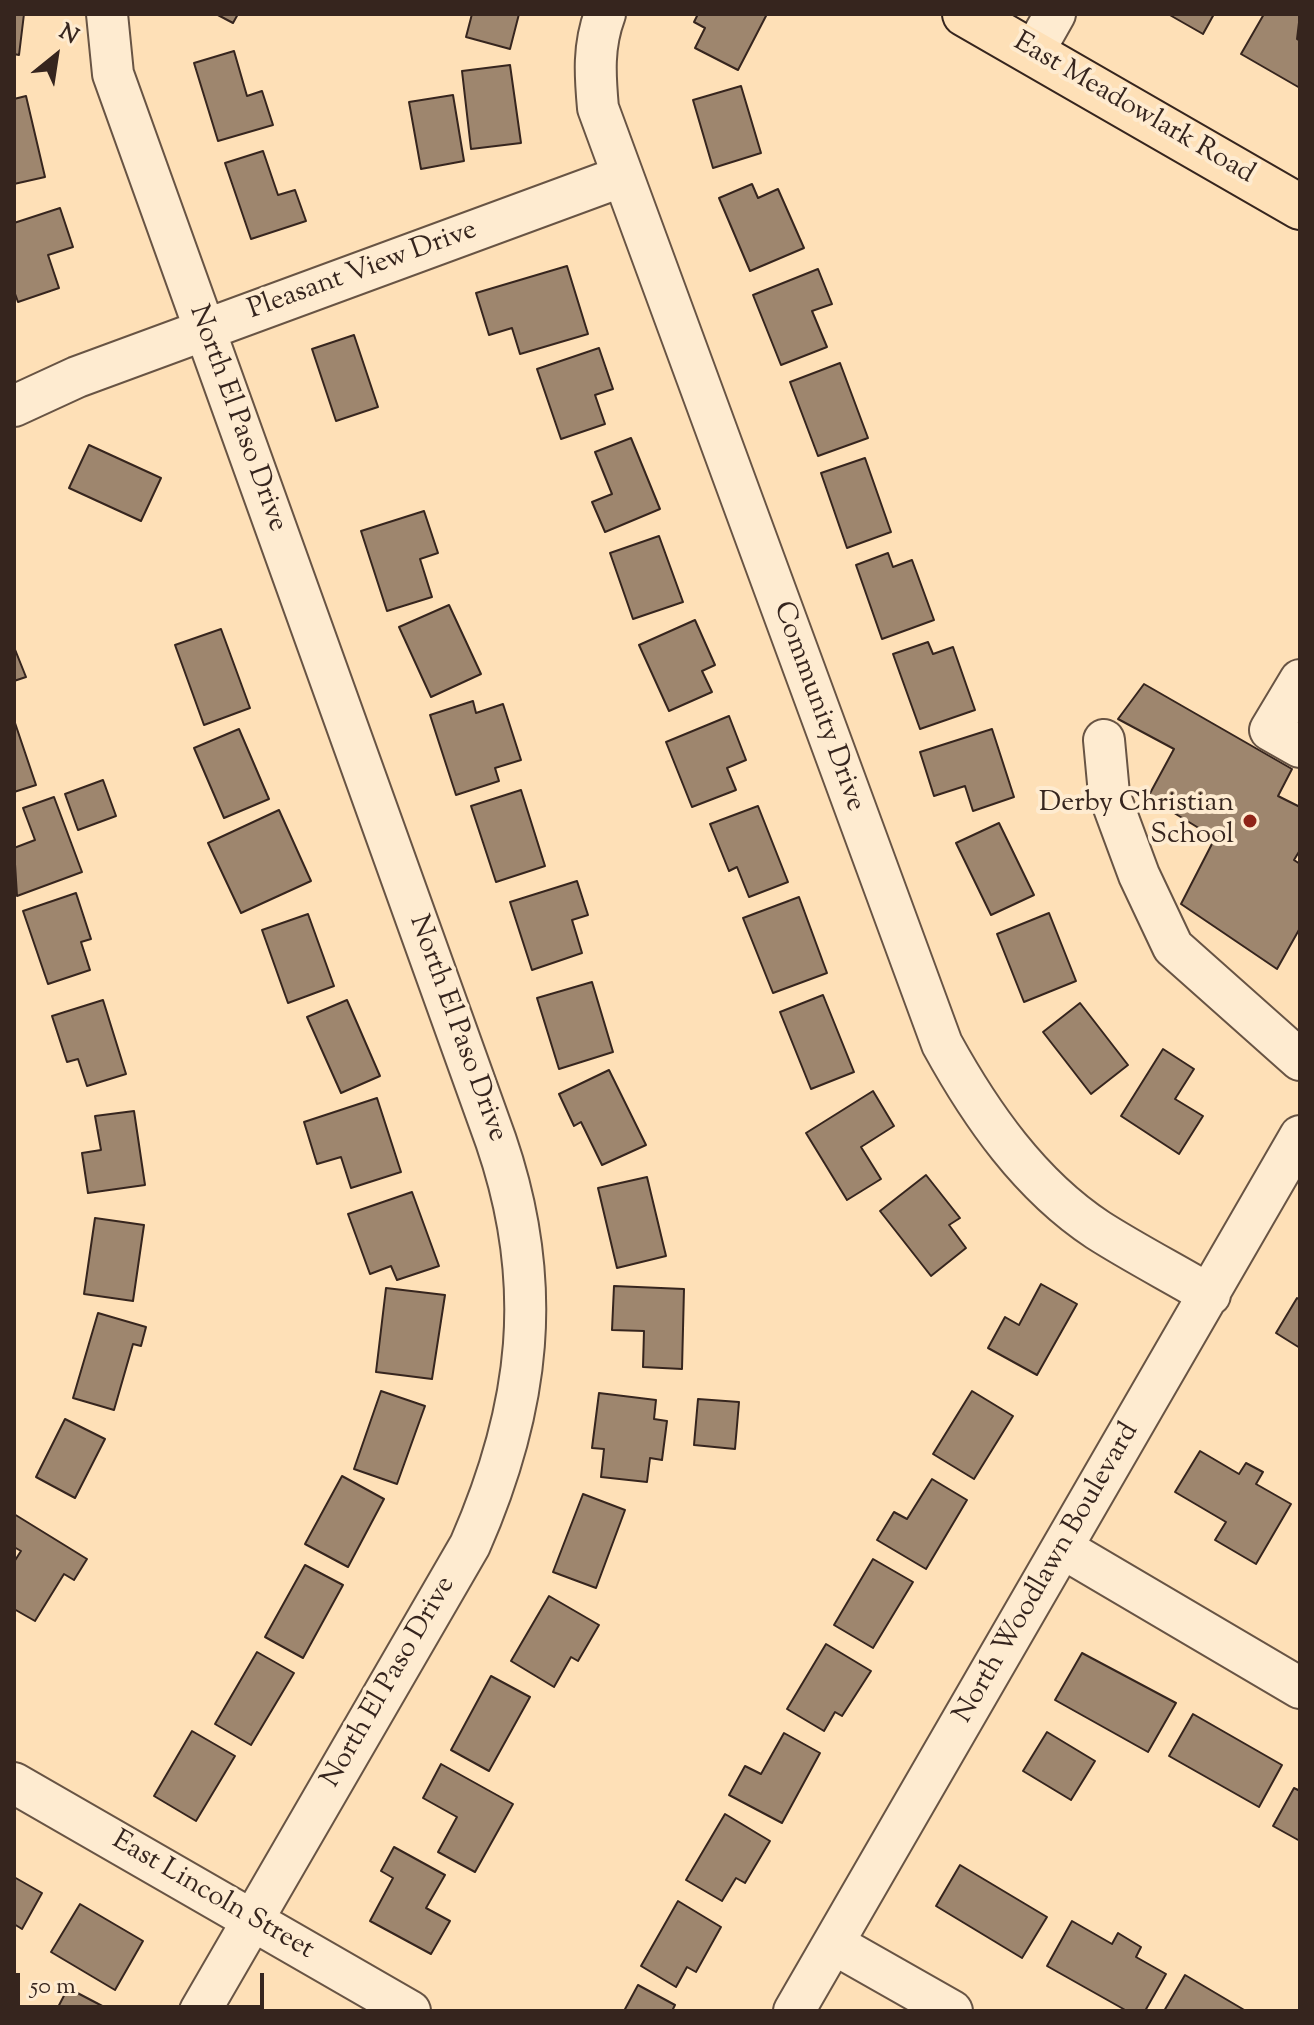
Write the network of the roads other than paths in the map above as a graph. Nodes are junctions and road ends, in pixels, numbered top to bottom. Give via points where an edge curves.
1 (107, 14) edge
2 (605, 14) edge
3 (965, 14) edge
4 (1055, 14) edge
5 (1033, 53) junction
6 (623, 176) junction
7 (1300, 207) edge
8 (204, 331) junction
9 (14, 406) edge
10 (1300, 680) edge
11 (1104, 740) dead end
12 (1300, 747) edge
13 (1300, 1060) edge
14 (1296, 1154) edge
15 (1210, 1295) junction
16 (1064, 1549) junction
17 (1300, 1688) edge
18 (14, 1783) edge
19 (253, 1920) junction
20 (834, 1944) junction
21 (200, 2011) edge
22 (410, 2011) edge
23 (794, 2011) edge
24 (952, 2011) edge

1 - 8 street, North El Paso Drive via 113,74
2 - 6 street, Community Drive via 594,65 597,94
3 - 5 main road, East Meadowlark Road
4 - 5 street
5 - 7 main road, East Meadowlark Road
6 - 8 street, Pleasant View Drive
6 - 15 street, Community Drive via 942,1044 995,1131 1039,1180 1096,1229
8 - 9 street, Pleasant View Drive
8 - 19 street, North El Paso Drive via 504,1164 514,1194 527,1293 522,1373 493,1493 470,1545
10 - 12 street via 1270,730
11 - 13 street via 1109,794 1173,947
14 - 15 street, North Woodlawn Boulevard
15 - 16 street, North Woodlawn Boulevard
16 - 17 street
16 - 20 street, North Woodlawn Boulevard
18 - 19 street, East Lincoln Street
19 - 21 street, North El Paso Drive
19 - 22 street, East Lincoln Street
20 - 23 street, North Woodlawn Boulevard
20 - 24 street

